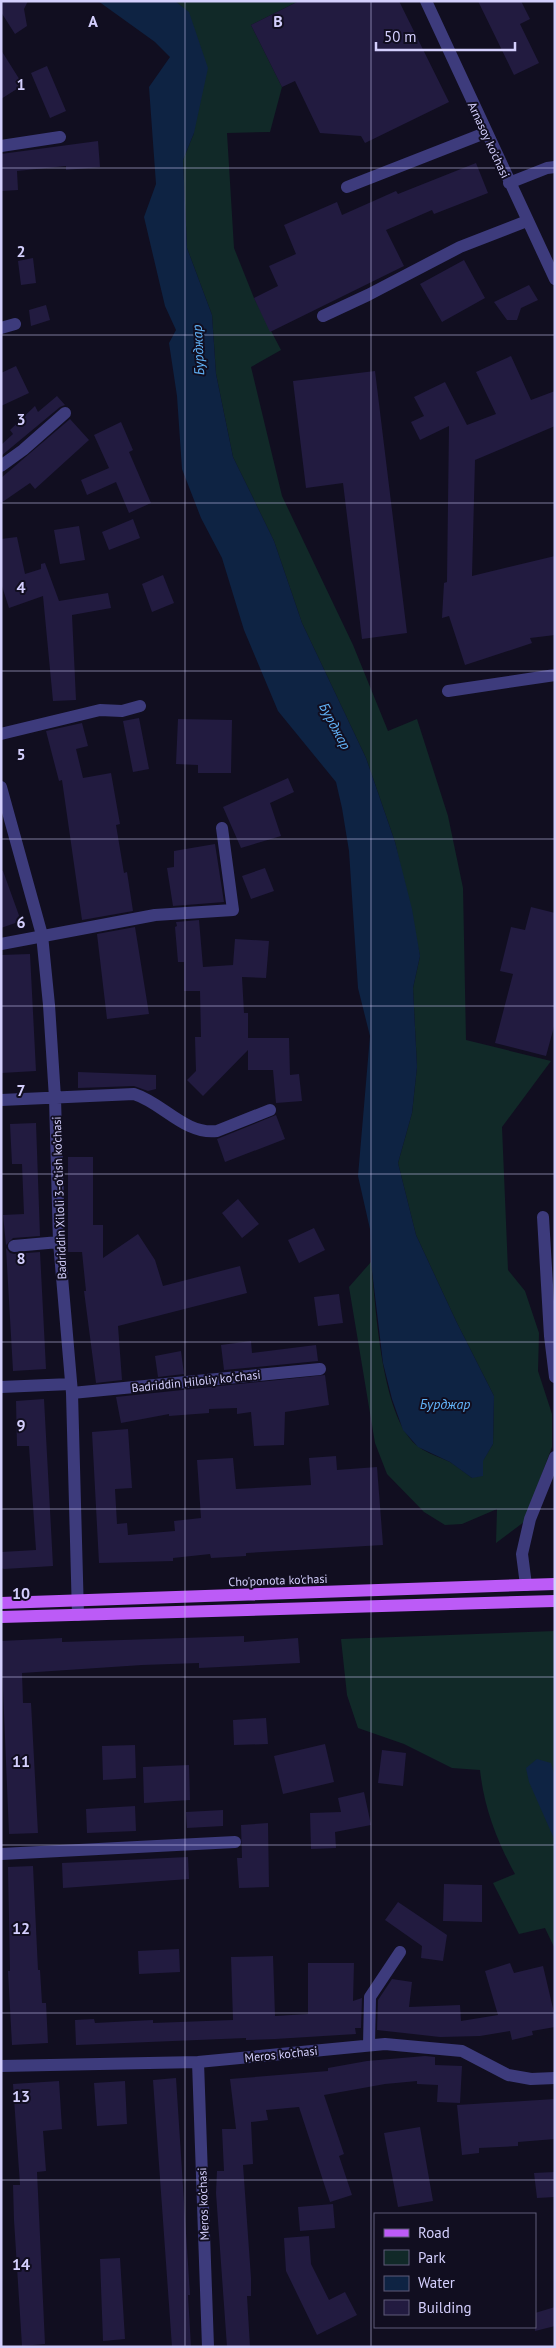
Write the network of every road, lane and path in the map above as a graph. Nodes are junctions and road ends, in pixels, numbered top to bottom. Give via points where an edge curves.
1 (426, 1) edge
2 (485, 133) junction
3 (60, 137) dead end
4 (1, 146) edge
5 (555, 167) edge
6 (509, 183) junction
7 (347, 188) dead end
8 (527, 221) junction
9 (555, 279) edge
10 (323, 316) dead end
11 (15, 324) dead end
12 (1, 328) edge
13 (65, 413) dead end
14 (1, 466) edge
15 (555, 675) edge
16 (448, 691) dead end
17 (140, 706) dead end
18 (1, 734) edge
19 (2, 793) edge
20 (222, 828) dead end
21 (42, 935) junction
22 (1, 944) edge
23 (55, 1098) junction
24 (1, 1100) edge
25 (270, 1110) dead end
26 (543, 1217) dead end
27 (59, 1242) junction
28 (14, 1246) dead end
29 (552, 1310) edge
30 (320, 1369) dead end
31 (555, 1377) edge
32 (1, 1388) edge
33 (71, 1389) junction
34 (555, 1457) edge
35 (555, 1584) edge
36 (524, 1586) junction
37 (77, 1600) junction
38 (555, 1602) edge
39 (1, 1603) edge
40 (78, 1615) junction
41 (1, 1617) edge
42 (234, 1842) dead end
43 (1, 1854) edge
44 (400, 1952) dead end
45 (369, 2045) junction
46 (198, 2062) junction
47 (1, 2066) edge
48 (555, 2078) edge
49 (208, 2347) edge

1 - 2 street, Arnasoy ko'chasi
2 - 6 street, Arnasoy ko'chasi
2 - 7 street
3 - 4 street
5 - 6 street
6 - 8 street, Arnasoy ko'chasi
8 - 9 street, Arnasoy ko'chasi
8 - 10 street via 460,247
11 - 12 street
13 - 14 street
15 - 16 street
17 - 18 street via 122,711 100,710
19 - 21 street, Badriddin Xiloli 3-o'tish ko'chasi
20 - 21 street via 233,910 155,915
21 - 22 street
21 - 23 street, Badriddin Xiloli 3-o'tish ko'chasi
23 - 24 street
23 - 25 street via 134,1094 153,1102 196,1130 208,1132
23 - 27 street, Badriddin Xiloli 3-o'tish ko'chasi
26 - 29 street
27 - 28 street
27 - 33 street, Badriddin Xiloli 3-o'tish ko'chasi
29 - 31 street
30 - 33 street, Badriddin Hiloliy koʻchasi
32 - 33 street, Badriddin Hiloliy koʻchasi
33 - 37 street, Badriddin Xiloli 3-o'tish ko'chasi
34 - 36 street via 530,1519 522,1554
35 - 36 main road, Cho'ponota ko'chasi
36 - 37 main road, Cho'ponota ko'chasi
37 - 39 main road, Cho'ponota ko'chasi
37 - 40 street, Badriddin Xiloli 3-o'tish ko'chasi
38 - 40 main road
40 - 41 main road
42 - 43 street
44 - 45 street via 370,1997
45 - 46 street, Meros ko'chasi
45 - 48 street, Meros ko'chasi via 462,2051 508,2075 531,2079
46 - 47 street, Meros ko'chasi
46 - 49 street, Meros ko‘chasi

